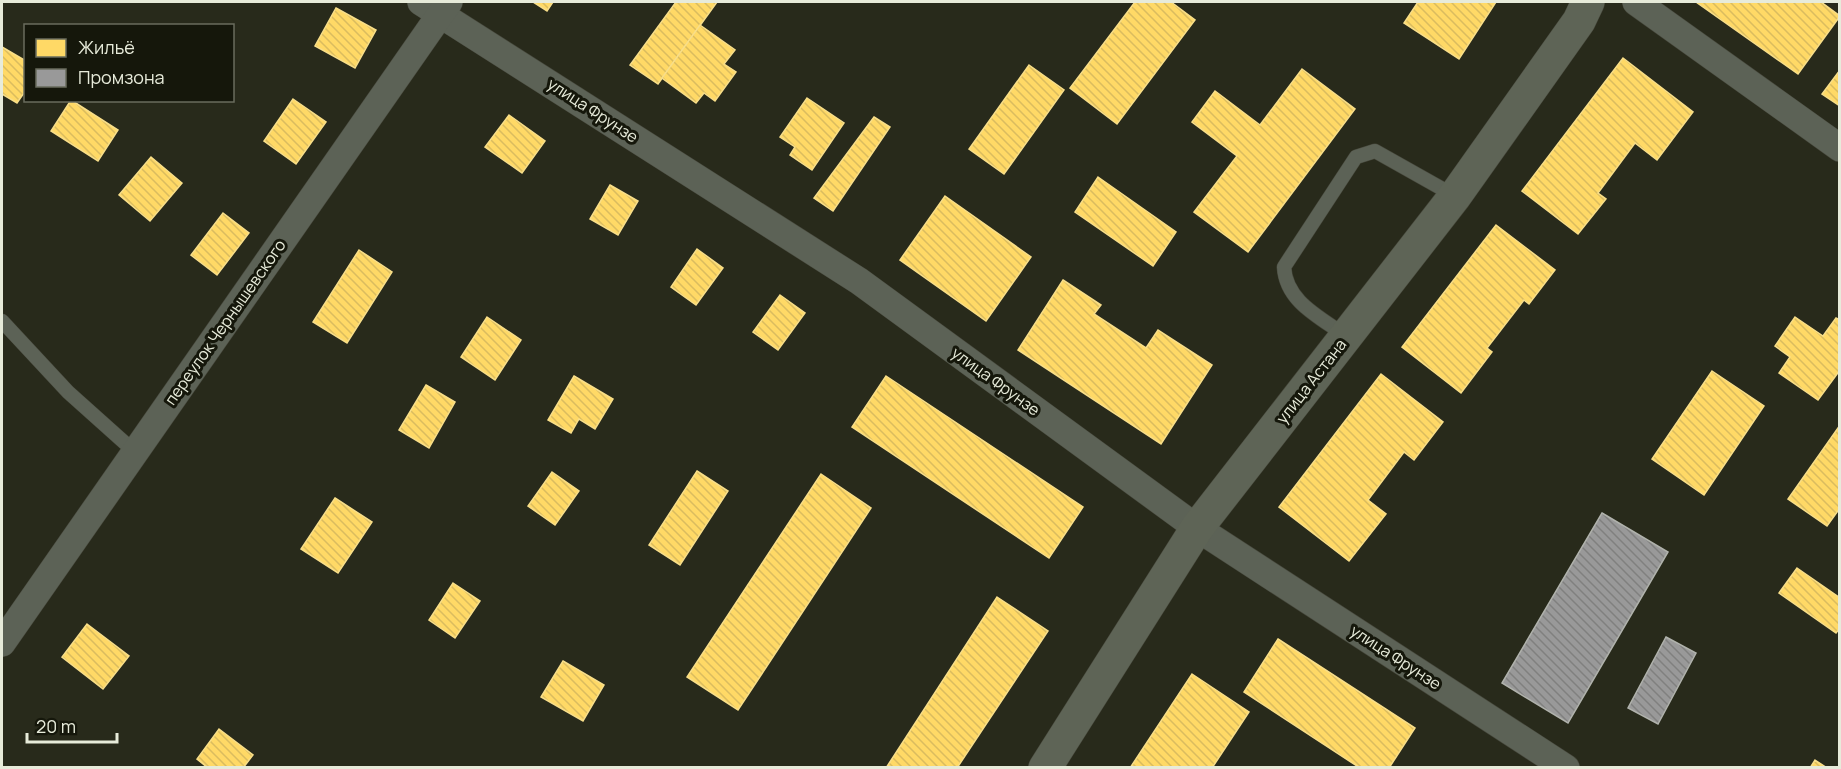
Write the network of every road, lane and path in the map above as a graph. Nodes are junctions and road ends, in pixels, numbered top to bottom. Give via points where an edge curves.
1 (1588, 2) edge
2 (1636, 2) edge
3 (437, 5) edge
4 (1839, 148) edge
5 (1455, 196) junction
6 (2, 321) edge
7 (1346, 336) junction
8 (135, 452) junction
9 (1197, 528) junction
10 (2, 643) edge
11 (1045, 768) edge
12 (1566, 768) edge

1 - 5 street, улица Астана via 1579,21
2 - 4 street
3 - 8 street, переулок Чернышевского
3 - 9 street, улица Фрунзе via 859,281
5 - 7 street, улица Астана
5 - 7 lane via 1375,151 1356,157 1284,267 1285,283 1294,298
6 - 8 lane via 68,392
7 - 9 street, улица Астана
8 - 10 street, переулок Чернышевского
9 - 11 street, улица Астана
9 - 12 street, улица Фрунзе

